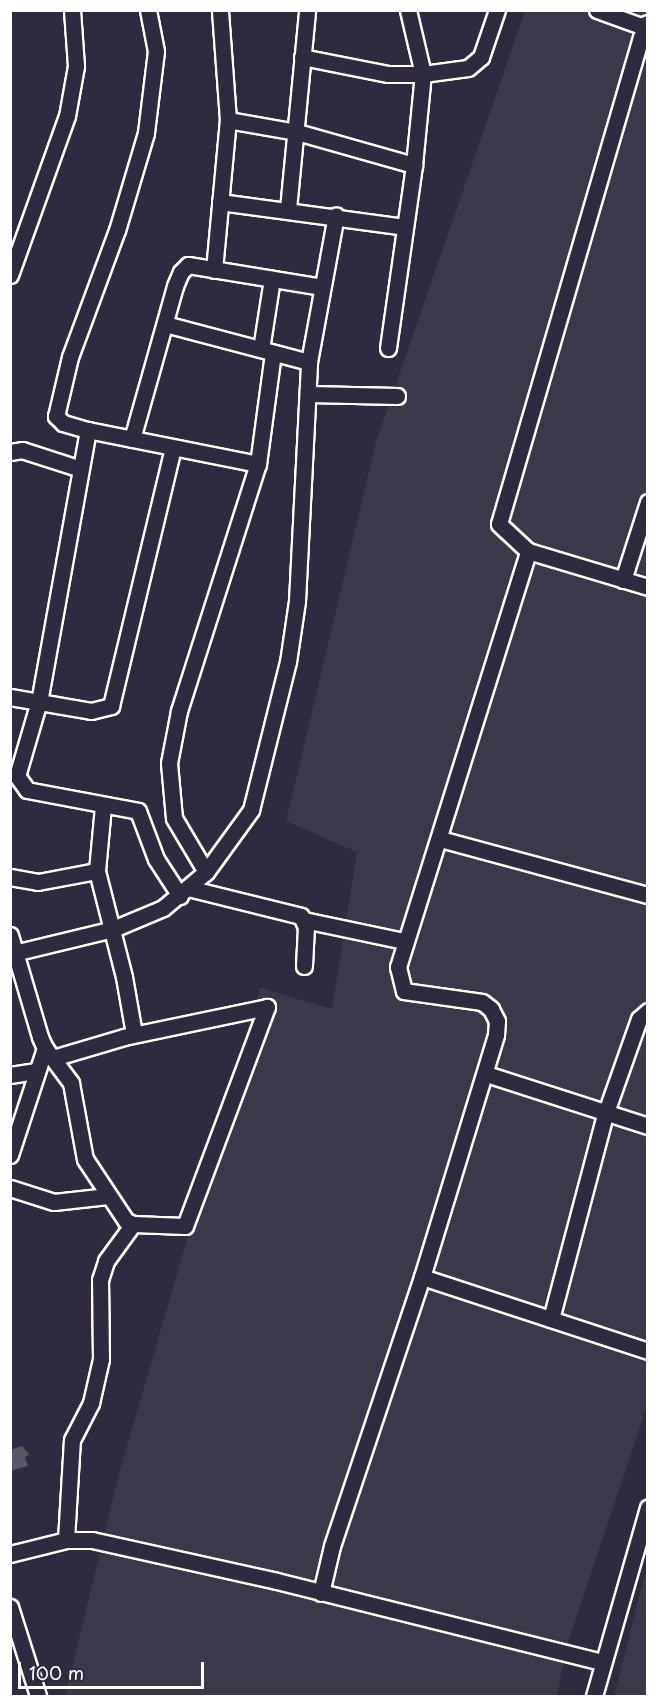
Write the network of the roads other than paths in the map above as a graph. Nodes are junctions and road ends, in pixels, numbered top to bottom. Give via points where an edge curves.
1 (72, 10) edge
2 (148, 10) edge
3 (220, 10) edge
4 (307, 10) edge
5 (408, 10) edge
6 (497, 10) edge
7 (597, 10) edge
8 (648, 23) edge
9 (648, 28) edge
10 (302, 57) junction
11 (423, 74) junction
12 (228, 120) junction
13 (297, 132) junction
14 (414, 165) junction
15 (220, 202) junction
16 (288, 209) junction
17 (336, 215) junction
18 (404, 227) junction
19 (214, 270) junction
20 (10, 275) edge
21 (272, 279) junction
22 (322, 287) junction
23 (165, 324) junction
24 (388, 348) dead end
25 (267, 351) junction
26 (309, 362) junction
27 (309, 394) junction
28 (397, 396) dead end
29 (88, 430) junction
30 (132, 439) junction
31 (173, 447) junction
32 (10, 452) edge
33 (258, 465) junction
34 (78, 468) junction
35 (648, 502) edge
36 (528, 551) junction
37 (623, 580) junction
38 (648, 587) edge
39 (10, 697) edge
40 (39, 701) junction
41 (103, 806) junction
42 (441, 839) junction
43 (97, 871) junction
44 (206, 872) junction
45 (10, 877) edge
46 (184, 892) junction
47 (648, 894) edge
48 (304, 920) junction
49 (113, 929) junction
50 (10, 935) edge
51 (404, 941) junction
52 (18, 952) junction
53 (304, 966) dead end
54 (648, 1011) edge
55 (134, 1034) junction
56 (49, 1053) junction
57 (35, 1071) junction
58 (486, 1074) junction
59 (10, 1075) edge
60 (605, 1115) junction
61 (648, 1126) edge
62 (10, 1155) edge
63 (10, 1188) edge
64 (108, 1196) junction
65 (133, 1224) junction
66 (422, 1277) junction
67 (551, 1320) junction
68 (648, 1351) edge
69 (648, 1509) edge
70 (66, 1540) junction
71 (10, 1554) edge
72 (321, 1593) junction
73 (10, 1606) edge
74 (603, 1662) junction
75 (38, 1696) edge
76 (594, 1696) edge

1 - 20 street via 76,66 67,116
2 - 29 street via 156,67 146,133 117,230 70,357 56,411 63,423
3 - 12 street
4 - 10 street
5 - 11 street
6 - 11 street via 476,64
7 - 8 street via 641,26
9 - 36 street via 642,37 500,515 503,531
10 - 11 street via 369,72
10 - 13 street
11 - 14 street
12 - 13 street
12 - 15 street
13 - 14 street
13 - 16 street
14 - 18 street
15 - 16 street
15 - 19 street
16 - 17 street
17 - 18 street
17 - 22 street
18 - 24 street
19 - 21 street
19 - 23 street via 197,264 181,272
21 - 22 street
21 - 25 street
22 - 26 street
23 - 25 street
23 - 30 street
25 - 26 street
25 - 33 street
26 - 27 street
27 - 28 street
27 - 44 street via 297,601 288,662 250,810
29 - 30 street
29 - 34 street
30 - 31 street
31 - 33 street
31 - 40 street via 111,706 91,711
32 - 34 street via 22,450
33 - 44 street via 179,711 169,763 174,818
34 - 40 street
35 - 37 street
36 - 37 street
36 - 42 street
37 - 38 street
39 - 40 street
40 - 41 street via 17,765 20,784 27,790
41 - 43 street
41 - 46 street via 126,806 138,811 156,859
42 - 47 street
42 - 51 street
43 - 45 street via 38,882
43 - 49 street
44 - 46 street
46 - 48 street via 301,916
46 - 49 street via 146,918
48 - 51 street
48 - 53 street
49 - 52 street
49 - 55 street
50 - 52 street
51 - 58 street via 398,967 404,991 482,1002 491,1009 497,1021 496,1035
52 - 56 street via 31,1014
54 - 60 street via 639,1019
55 - 56 street
55 - 65 street via 267,1006 185,1226
56 - 57 street
56 - 64 street via 71,1083 86,1159
57 - 59 street
57 - 62 street
58 - 60 street
58 - 66 street
60 - 61 street
60 - 67 street
63 - 64 street via 54,1202
64 - 65 street
65 - 70 street via 106,1261 100,1280 99,1370 91,1402 72,1440
66 - 67 street
66 - 72 street via 332,1546
67 - 68 street
69 - 74 street
70 - 71 street
70 - 72 street via 92,1540
72 - 74 street
73 - 75 street
74 - 76 street

